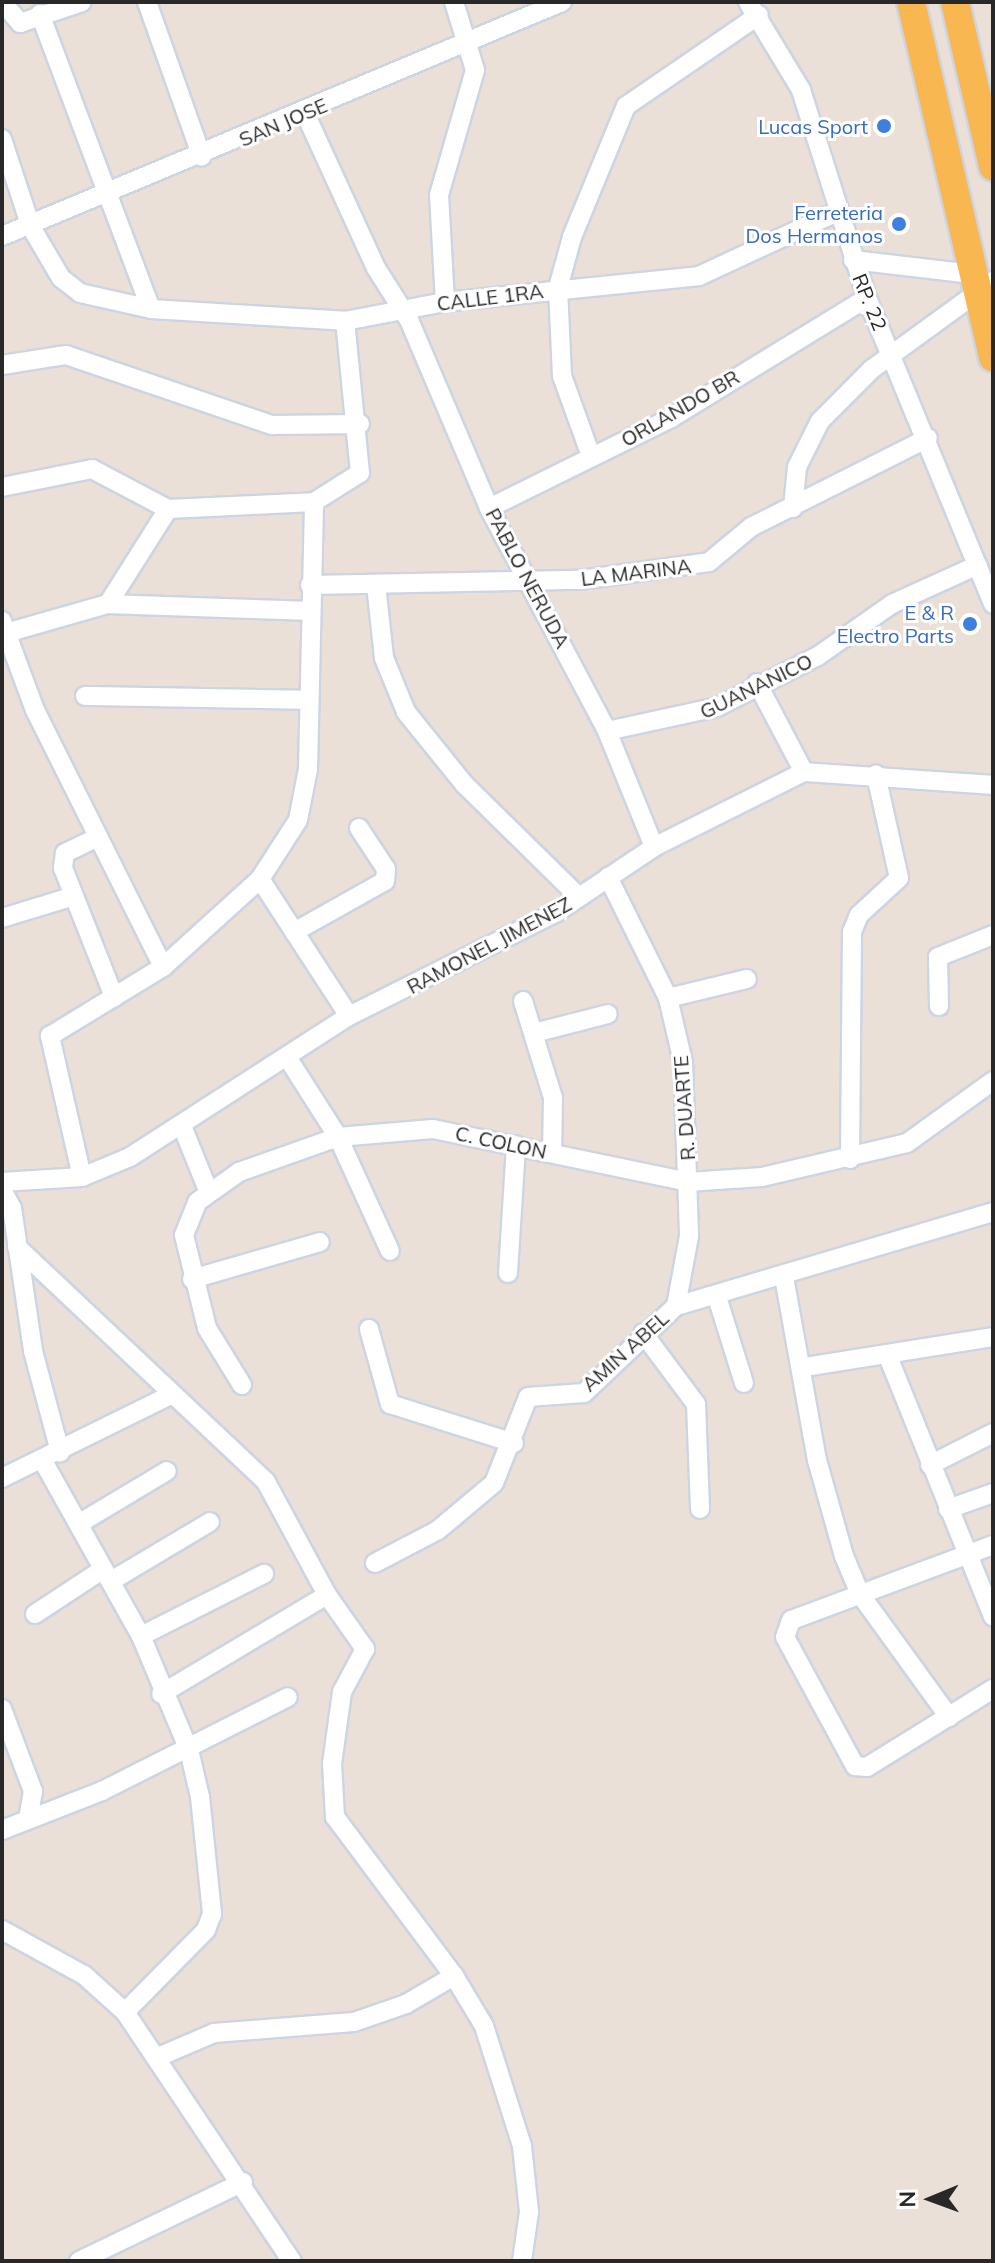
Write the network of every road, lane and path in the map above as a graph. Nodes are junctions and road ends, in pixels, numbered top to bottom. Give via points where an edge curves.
1 (2, 2) edge
2 (82, 2) edge
3 (147, 2) edge
4 (454, 2) edge
5 (562, 2) edge
6 (911, 2) edge
7 (955, 2) edge
8 (753, 8) edge
9 (40, 14) junction
10 (9, 26) edge
11 (469, 45) junction
12 (305, 113) junction
13 (2, 139) edge
14 (202, 157) junction
15 (993, 167) edge
16 (113, 192) junction
17 (837, 212) junction
18 (31, 227) junction
19 (2, 236) edge
20 (853, 260) junction
21 (981, 282) edge
22 (558, 288) junction
23 (867, 298) junction
24 (445, 302) junction
25 (151, 309) junction
26 (401, 310) junction
27 (345, 321) junction
28 (891, 354) junction
29 (993, 358) edge
30 (2, 365) edge
31 (360, 424) junction
32 (928, 438) junction
33 (591, 456) junction
34 (2, 487) edge
35 (314, 502) junction
36 (489, 508) junction
37 (793, 508) junction
38 (168, 509) junction
39 (978, 565) junction
40 (530, 582) junction
41 (310, 585) junction
42 (376, 585) junction
43 (108, 604) junction
44 (993, 604) edge
45 (310, 611) junction
46 (4, 627) edge
47 (757, 683) junction
48 (85, 696) dead end
49 (309, 700) junction
50 (607, 731) junction
51 (804, 772) junction
52 (876, 775) junction
53 (993, 785) edge
54 (359, 828) dead end
55 (98, 837) junction
56 (654, 847) junction
57 (608, 877) junction
58 (260, 879) junction
59 (74, 896) junction
60 (579, 897) junction
61 (2, 918) edge
62 (294, 932) junction
63 (993, 935) edge
64 (163, 967) junction
65 (747, 979) dead end
66 (114, 997) junction
67 (668, 998) junction
68 (523, 1001) dead end
69 (939, 1006) dead end
70 (608, 1014) dead end
71 (349, 1016) junction
72 (534, 1033) junction
73 (287, 1057) junction
74 (993, 1081) edge
75 (182, 1126) junction
76 (338, 1137) junction
77 (516, 1145) junction
78 (552, 1153) junction
79 (850, 1159) junction
80 (82, 1177) junction
81 (2, 1182) edge
82 (688, 1182) junction
83 (2, 1190) edge
84 (208, 1190) junction
85 (993, 1212) edge
86 (320, 1242) dead end
87 (390, 1251) dead end
88 (13, 1256) edge
89 (508, 1273) dead end
90 (784, 1277) junction
91 (192, 1279) junction
92 (717, 1297) junction
93 (676, 1306) junction
94 (369, 1329) dead end
95 (643, 1333) junction
96 (993, 1337) edge
97 (887, 1354) junction
98 (805, 1367) junction
99 (744, 1383) dead end
100 (242, 1385) dead end
101 (171, 1395) junction
102 (993, 1433) edge
103 (514, 1443) junction
104 (60, 1452) junction
105 (43, 1461) junction
106 (930, 1465) junction
107 (167, 1471) dead end
108 (2, 1478) edge
109 (993, 1493) edge
110 (700, 1509) dead end
111 (948, 1509) junction
112 (210, 1522) dead end
113 (80, 1523) junction
114 (993, 1545) edge
115 (968, 1555) junction
116 (375, 1563) dead end
117 (264, 1574) dead end
118 (107, 1576) junction
119 (860, 1594) junction
120 (327, 1595) junction
121 (35, 1614) dead end
122 (993, 1616) edge
123 (141, 1636) junction
124 (993, 1689) edge
125 (161, 1694) junction
126 (288, 1697) dead end
127 (2, 1709) edge
128 (949, 1717) junction
129 (189, 1750) junction
130 (28, 1818) junction
131 (2, 1830) edge
132 (2, 1930) edge
133 (454, 1976) junction
134 (125, 2012) junction
135 (158, 2057) junction
136 (243, 2182) junction
137 (79, 2261) edge
138 (292, 2261) edge
139 (522, 2261) edge

1 - 10 street
2 - 9 street
3 - 14 street
4 - 11 street
5 - 11 street, SAN JOSE
6 - 21 main road
7 - 15 main road
8 - 17 street, RP. 22 via 801,90
8 - 22 street via 626,106
9 - 10 street
9 - 16 street
11 - 12 street, SAN JOSE
11 - 24 street via 473,92 438,208
12 - 14 street, SAN JOSE
12 - 26 street, PABLO NERUDA
13 - 18 street, CALLE 1RA
14 - 16 street, SAN JOSE
16 - 18 street, SAN JOSE
16 - 25 street
17 - 20 street, RP. 22
17 - 22 street, CALLE 1RA via 715,273
18 - 19 street, SAN JOSE
18 - 25 street, CALLE 1RA via 61,278 80,293
20 - 21 street
20 - 23 street, RP. 22
21 - 28 street
21 - 29 main road
22 - 24 street, CALLE 1RA
22 - 33 street via 562,376
23 - 28 street, RP. 22
23 - 33 street, ORLANDO BR via 671,418
24 - 26 street, CALLE 1RA
25 - 27 street, CALLE 1RA
26 - 27 street, CALLE 1RA
26 - 36 street, PABLO NERUDA
27 - 31 street
28 - 32 street, RP. 22
28 - 37 street via 845,393 804,445
30 - 31 street via 66,355 272,425
31 - 35 street via 360,473
32 - 37 street, LA MARINA
32 - 39 street, RP. 22
33 - 36 street, ORLANDO BR
34 - 38 street via 92,469
35 - 38 street
35 - 41 street
36 - 40 street, PABLO NERUDA
37 - 40 street, LA MARINA via 751,527 709,562
38 - 43 street
39 - 44 street, RP. 22
39 - 47 street, GUANANICO via 892,604 818,656
40 - 42 street, LA MARINA
40 - 50 street, PABLO NERUDA
41 - 42 street, LA MARINA
41 - 45 street
42 - 60 street via 384,658 410,719
43 - 45 street
43 - 46 street
45 - 49 street
46 - 55 street
47 - 50 street, GUANANICO via 704,713
47 - 51 street
48 - 49 street
49 - 58 street via 298,820
50 - 56 street, PABLO NERUDA
51 - 52 street, RAMONEL JIMENEZ
51 - 56 street, RAMONEL JIMENEZ
52 - 53 street, RAMONEL JIMENEZ
52 - 79 street via 899,878 856,919 852,932
54 - 62 street via 386,869 385,881
55 - 59 street via 63,858
55 - 64 street
56 - 57 street, RAMONEL JIMENEZ
57 - 60 street, RAMONEL JIMENEZ
57 - 67 street, R. DUARTE
58 - 62 street
58 - 64 street
59 - 61 street
59 - 66 street
60 - 71 street, RAMONEL JIMENEZ
62 - 71 street
63 - 69 street via 938,957
64 - 66 street
65 - 67 street
66 - 80 street via 50,1036
67 - 82 street, R. DUARTE via 683,1066
68 - 72 street
70 - 72 street
71 - 73 street, RAMONEL JIMENEZ
72 - 78 street via 553,1098
73 - 75 street, RAMONEL JIMENEZ
73 - 76 street
74 - 79 street, C. COLON via 907,1143
75 - 80 street, RAMONEL JIMENEZ
75 - 84 street
76 - 77 street, C. COLON via 460,1130
76 - 84 street, C. COLON
76 - 87 street
77 - 78 street, C. COLON
77 - 89 street
78 - 82 street, C. COLON
79 - 82 street, C. COLON via 762,1177
80 - 81 street, RAMONEL JIMENEZ
82 - 93 street, R. DUARTE via 688,1249
83 - 88 street
84 - 91 street via 184,1235
85 - 90 street, AMIN ABEL
86 - 91 street
88 - 101 street
88 - 104 street
90 - 92 street, AMIN ABEL
90 - 98 street
91 - 100 street via 207,1328
92 - 93 street, AMIN ABEL
92 - 99 street
93 - 95 street, AMIN ABEL
94 - 103 street via 390,1404
95 - 103 street, AMIN ABEL via 584,1393 528,1397
95 - 110 street via 694,1399
96 - 97 street
97 - 98 street
97 - 106 street
98 - 119 street via 826,1501
101 - 104 street
101 - 120 street via 266,1482
102 - 106 street
103 - 116 street, AMIN ABEL via 494,1483 438,1530
104 - 105 street
105 - 108 street
105 - 113 street
106 - 111 street
107 - 113 street
109 - 111 street
111 - 115 street
112 - 118 street
113 - 118 street
114 - 115 street
115 - 119 street
115 - 122 street
117 - 123 street
118 - 121 street
118 - 123 street
119 - 128 street
119 - 128 street via 791,1620 785,1632 851,1765 867,1767
120 - 125 street
120 - 133 street via 365,1651 342,1692 332,1764 335,1817
123 - 125 street
124 - 128 street
125 - 129 street
126 - 129 street
127 - 130 street via 33,1791
129 - 130 street
129 - 134 street via 212,1914 206,1930
130 - 131 street
132 - 134 street via 84,1975
133 - 135 street via 354,2022 214,2033
133 - 139 street via 484,2026 522,2146 529,2212
134 - 135 street
135 - 136 street
136 - 137 street
136 - 138 street

